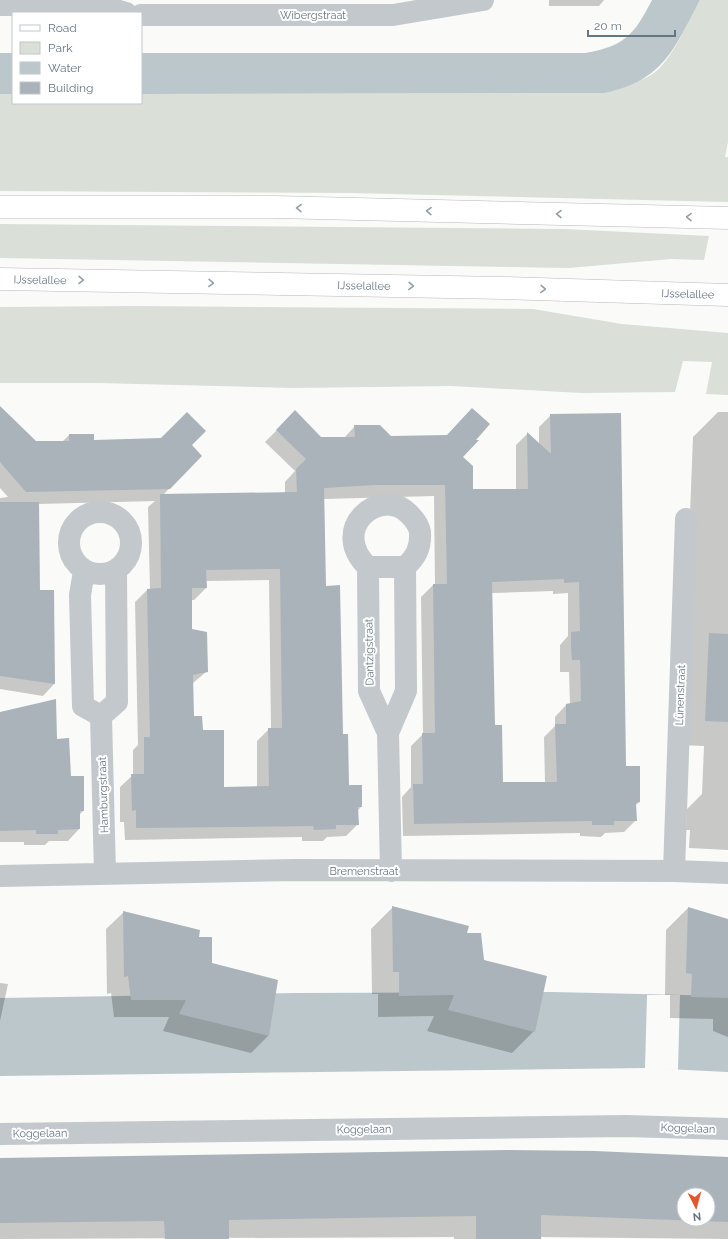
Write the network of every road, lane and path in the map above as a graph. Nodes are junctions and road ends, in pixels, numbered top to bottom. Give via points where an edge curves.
1 (483, 0) edge
2 (0, 5) edge
3 (123, 12) edge
4 (142, 15) edge
5 (0, 207) edge
6 (728, 218) edge
7 (0, 279) edge
8 (728, 295) edge
9 (686, 519) dead end
10 (368, 566) junction
11 (404, 567) junction
12 (84, 571) junction
13 (116, 571) junction
14 (101, 716) junction
15 (388, 733) junction
16 (391, 871) junction
17 (674, 871) junction
18 (728, 873) edge
19 (105, 874) junction
20 (0, 876) edge
21 (728, 1129) edge
22 (0, 1134) edge

1 - 4 street, Wibergstraat via 393,15
2 - 3 street via 99,5
6 -> 5 main road via 275,207
7 -> 8 main road, IJsselallee
9 - 17 street, Lünenstraat
10 - 11 street
10 - 11 street via 354,550 354,528 367,511 376,506 387,505 407,512 415,519 419,529 418,551 413,560
10 - 15 street, Dantzigstraat via 369,691
11 - 15 street, Dantzigstraat via 406,691
12 - 13 street
12 - 13 street via 71,557 68,546 69,534 80,518 97,512 115,516 128,528 131,544 129,556
12 - 14 street via 80,595 83,706
13 - 14 street via 117,702
14 - 19 street, Hamburgstraat
15 - 16 street, Dantzigstraat
16 - 17 street, Bremenstraat
16 - 19 street, Bremenstraat
17 - 18 street, Bremenstraat
19 - 20 street, Bremenstraat
21 - 22 street, Koggelaan via 626,1126

